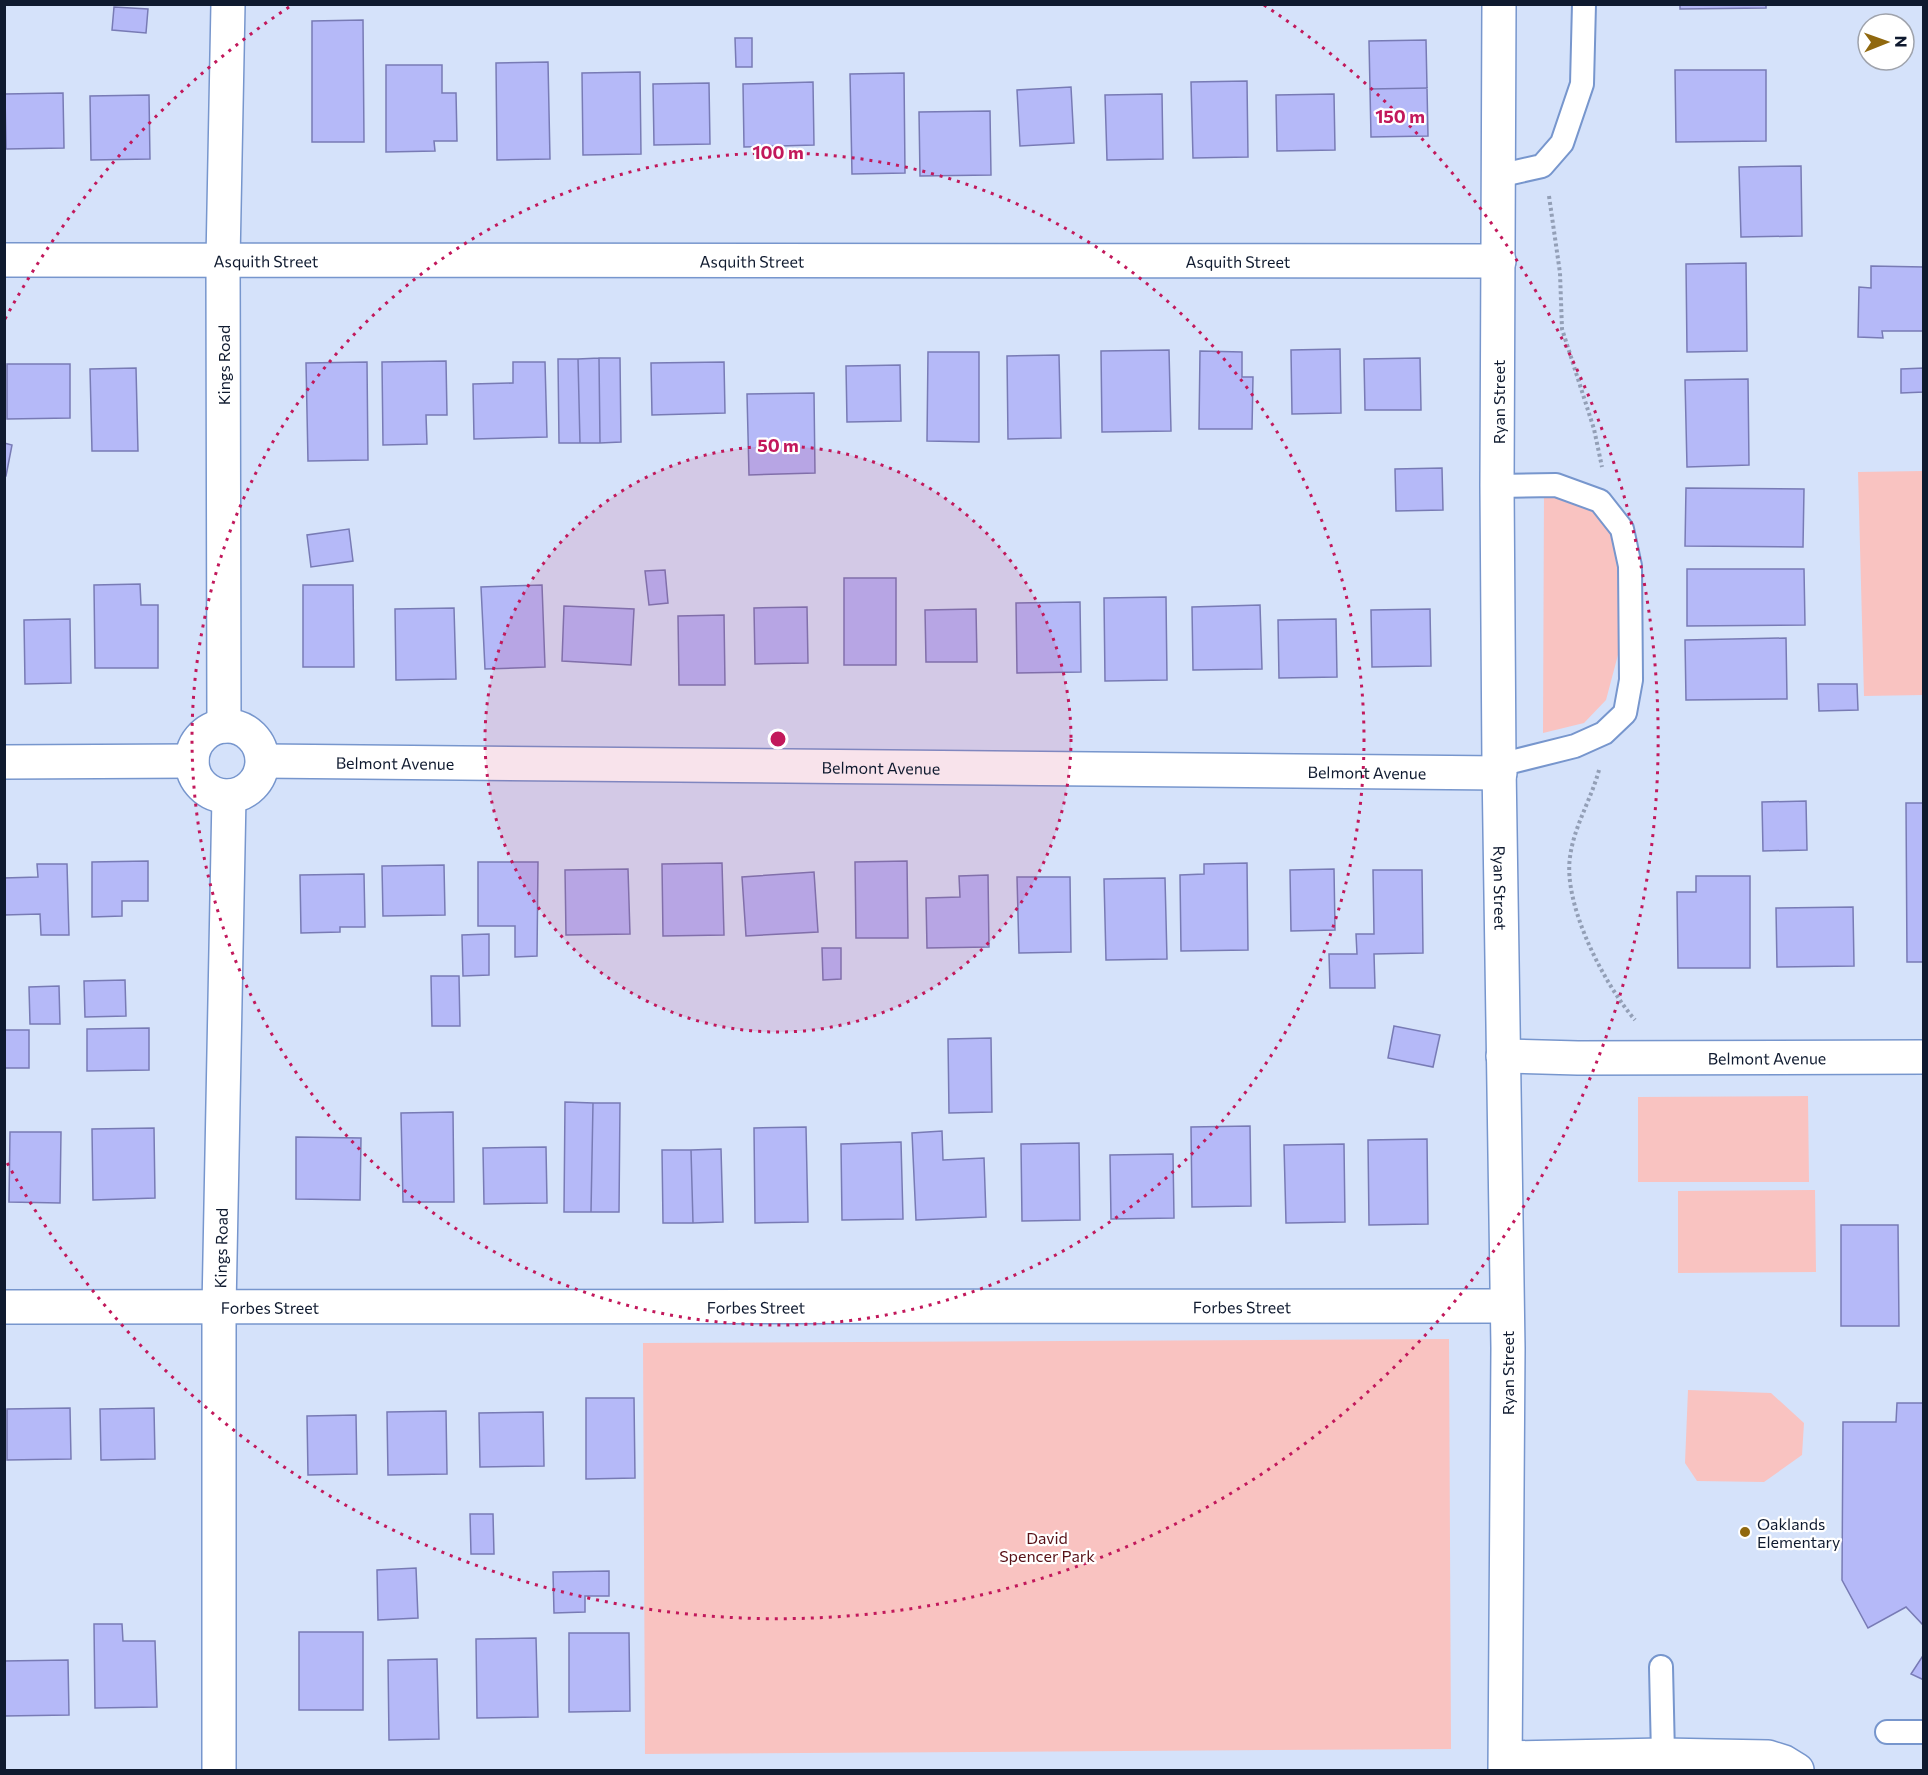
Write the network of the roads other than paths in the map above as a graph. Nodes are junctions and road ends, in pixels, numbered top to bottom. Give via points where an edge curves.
1 (228, 4) edge
2 (1499, 4) edge
3 (1584, 4) edge
4 (1498, 176) junction
5 (4, 260) edge
6 (223, 260) junction
7 (1499, 261) junction
8 (1497, 486) junction
9 (224, 726) junction
10 (192, 761) junction
11 (263, 761) junction
12 (4, 762) edge
13 (1499, 769) junction
14 (229, 796) junction
15 (1503, 1056) junction
16 (1923, 1057) edge
17 (1506, 1306) junction
18 (4, 1307) edge
19 (219, 1308) junction
20 (1661, 1667) dead end
21 (1887, 1732) dead end
22 (1923, 1732) edge
23 (1663, 1755) junction
24 (1505, 1764) edge
25 (219, 1770) edge
26 (1797, 1770) edge

1 - 6 street, Kings Road
2 - 4 street, Ryan Street
3 - 4 lane via 1582,84 1562,143 1542,166
4 - 7 street, Ryan Street
5 - 6 street, Asquith Street
6 - 7 street, Asquith Street
6 - 9 street, Kings Road
7 - 8 street, Ryan Street
8 - 13 street, Ryan Street
8 - 13 lane via 1556,485 1600,501 1622,529 1630,566 1631,680 1625,713 1604,733
9 - 10 street via 202,738
9 - 11 street via 251,735 260,747
10 - 12 street
10 - 14 street via 203,787
11 - 13 street, Belmont Avenue
11 - 14 street via 253,785
13 - 15 street, Ryan Street
14 - 19 street, Kings Road
15 - 16 street, Belmont Avenue
15 - 17 street, Ryan Street
17 - 19 street, Forbes Street
17 - 24 street, Ryan Street
18 - 19 street, Forbes Street
19 - 25 street, Kings Road
20 - 23 lane
21 - 22 lane
23 - 24 street
23 - 26 street via 1768,1757

